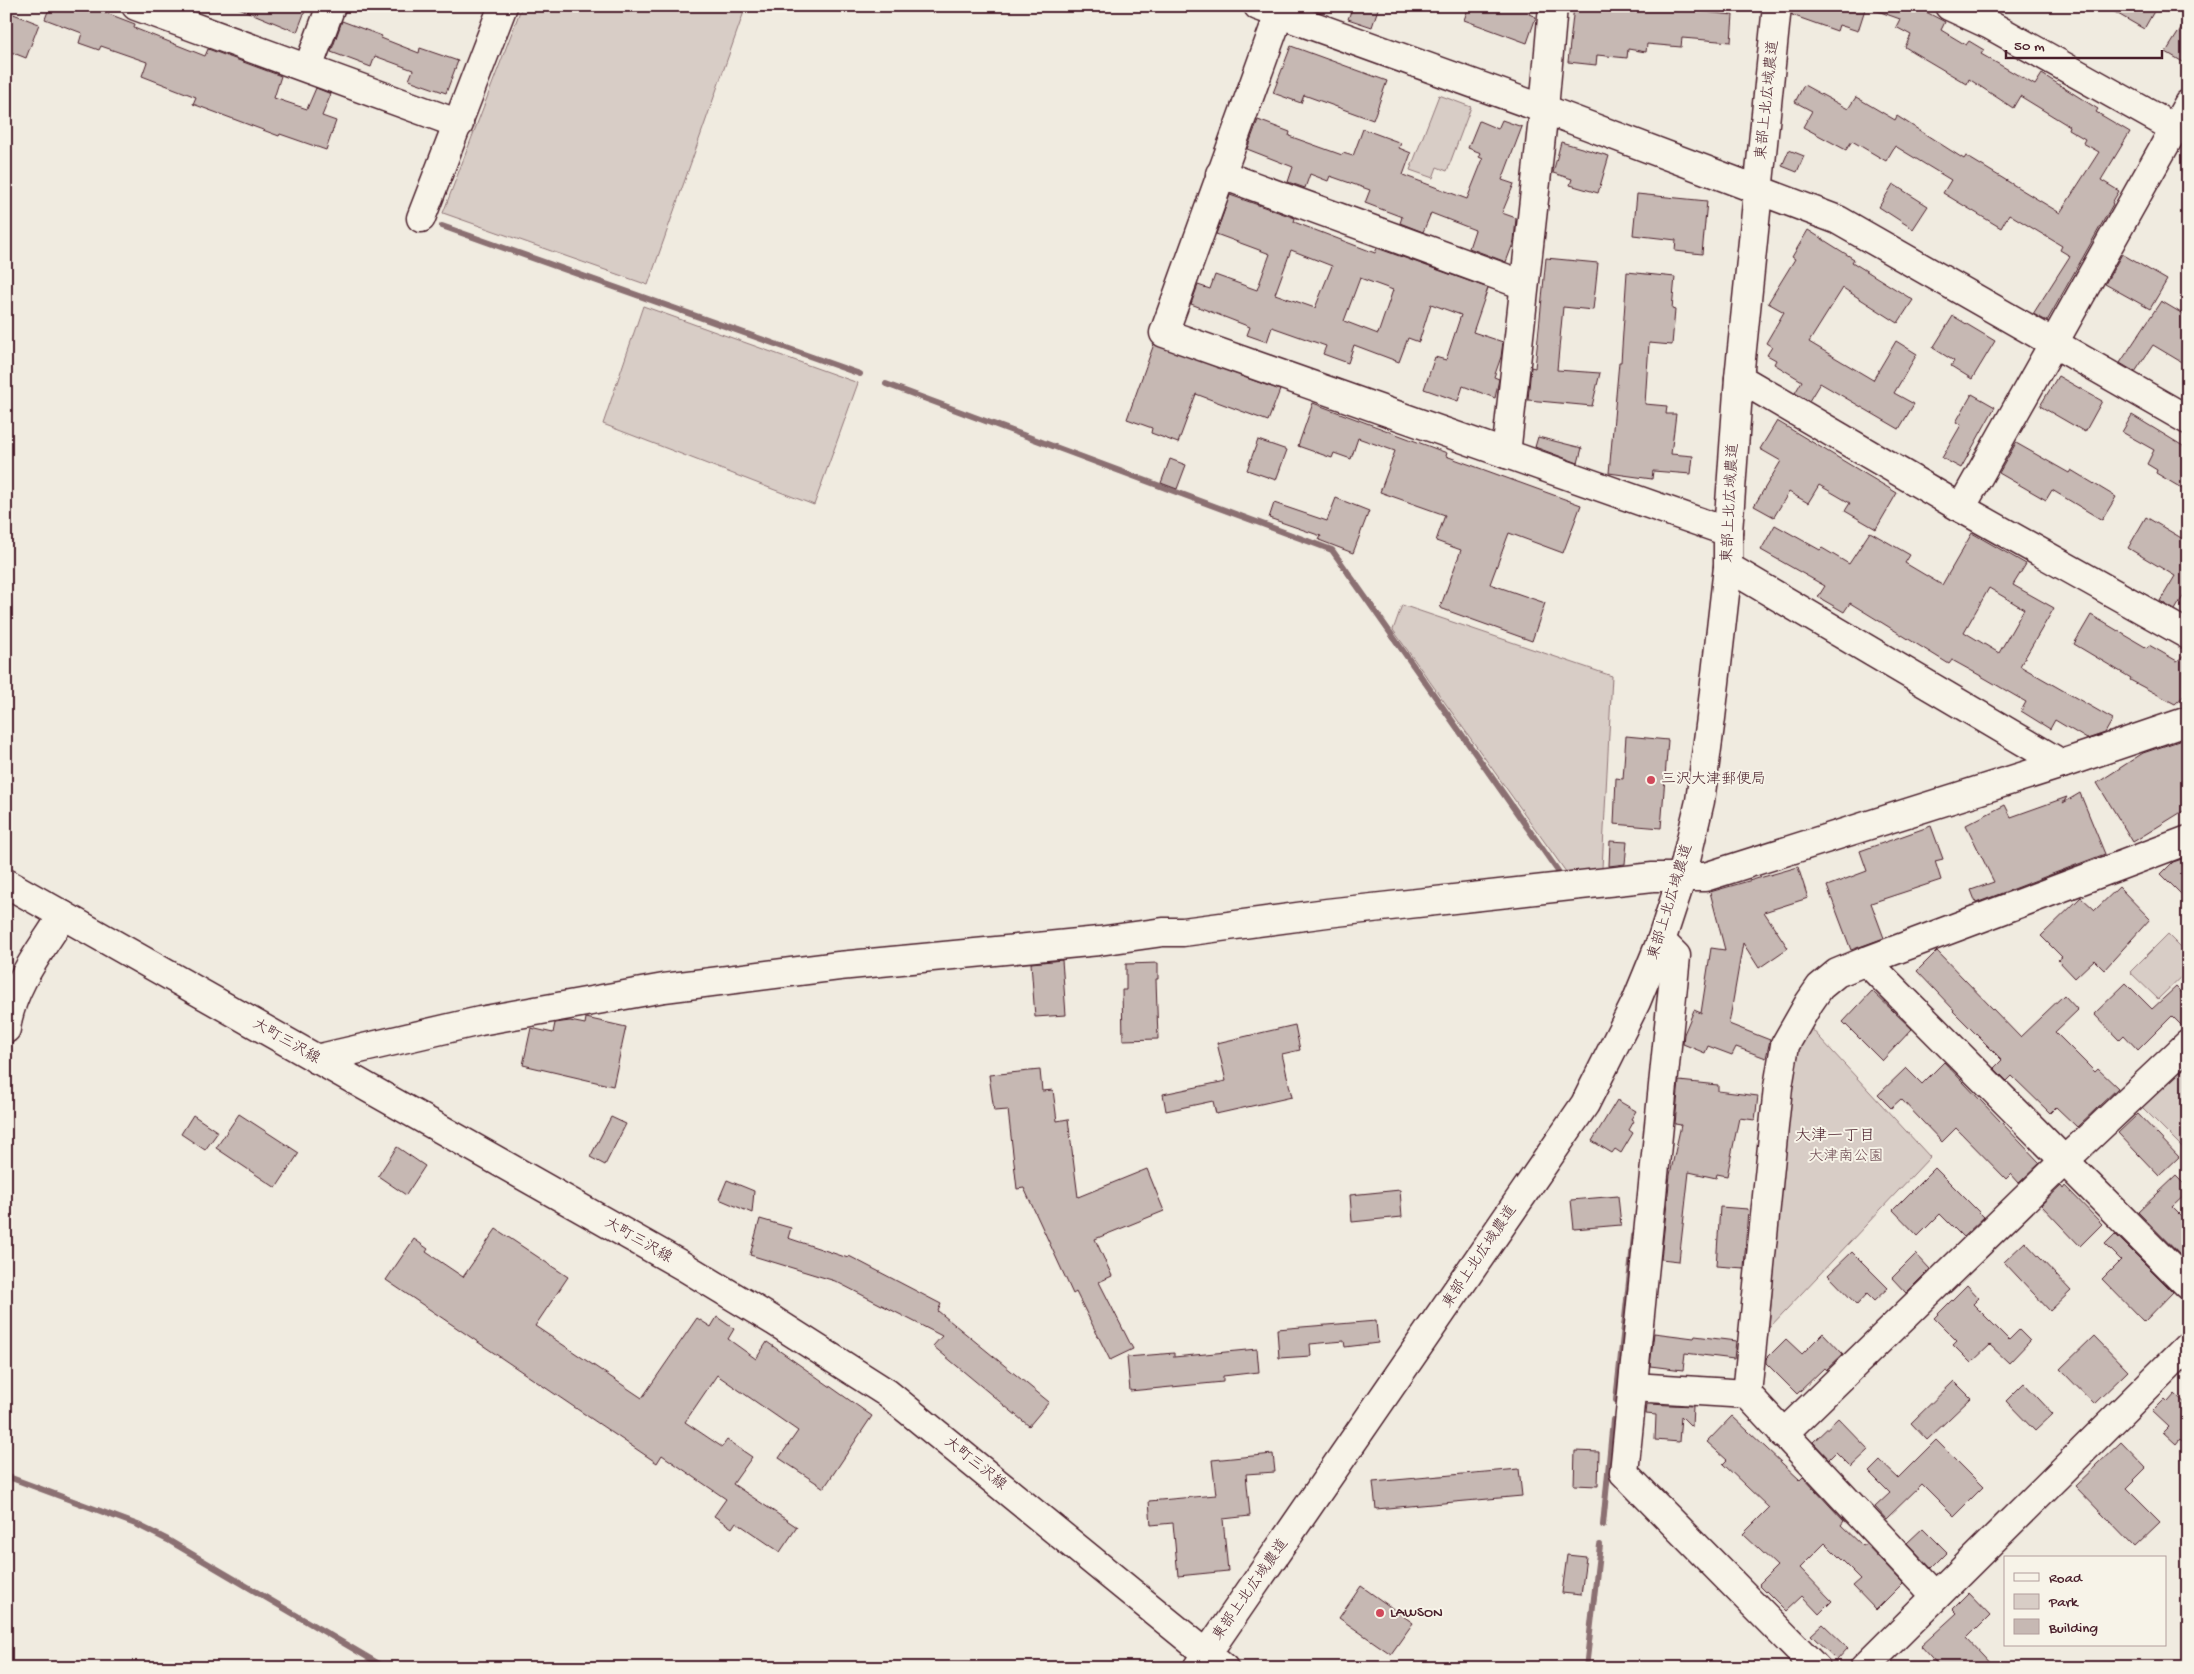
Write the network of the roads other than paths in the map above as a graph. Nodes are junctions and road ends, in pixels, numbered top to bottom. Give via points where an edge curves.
1 (136, 6) edge
2 (330, 6) edge
3 (503, 6) edge
4 (1553, 6) edge
5 (1777, 6) edge
6 (1949, 6) edge
7 (1273, 9) edge
8 (308, 68) junction
9 (2188, 104) edge
10 (1544, 109) junction
11 (459, 124) junction
12 (2174, 128) junction
13 (1220, 174) junction
14 (1759, 190) junction
15 (421, 218) dead end
16 (1524, 285) junction
17 (2052, 343) junction
18 (1739, 378) junction
19 (2188, 420) edge
20 (1506, 454) junction
21 (1960, 508) junction
22 (1728, 532) junction
23 (1728, 567) junction
24 (2188, 635) edge
25 (2188, 721) edge
26 (2062, 764) junction
27 (2188, 840) edge
28 (1682, 877) junction
29 (6, 883) edge
30 (62, 915) junction
31 (1661, 941) junction
32 (1866, 962) junction
33 (6, 1029) edge
34 (2188, 1044) edge
35 (316, 1059) junction
36 (2064, 1161) junction
37 (2188, 1285) edge
38 (2188, 1346) edge
39 (1633, 1387) junction
40 (1747, 1394) junction
41 (1783, 1434) junction
42 (1936, 1596) junction
43 (1209, 1663) edge
44 (1816, 1668) edge
45 (1864, 1668) edge

1 - 8 street
2 - 8 street
3 - 11 street
4 - 10 street
5 - 14 street, 東部上北広域農道
6 - 12 street via 1998,29
7 - 10 street
7 - 13 street
8 - 11 street
9 - 12 street
10 - 14 street
10 - 16 street
11 - 15 street
12 - 17 street
13 - 16 street
13 - 20 street via 1164,333
14 - 17 street via 1838,220
14 - 18 street, 東部上北広域農道
16 - 20 street
17 - 19 street
17 - 21 street
18 - 21 street
18 - 22 street, 東部上北広域農道
20 - 22 street
21 - 24 street
22 - 23 street, 東部上北広域農道
23 - 26 street
23 - 28 street, 東部上北広域農道 via 1700,802
25 - 26 street
26 - 28 street via 1705,877
27 - 32 street
28 - 31 street, 東部上北広域農道
28 - 35 street via 1653,877 664,988 480,1021
29 - 30 street, 大町三沢線
30 - 33 street via 22,981
30 - 35 street, 大町三沢線
31 - 39 street via 1676,956
31 - 43 street, 東部上北広域農道 via 1636,1002 1584,1104
32 - 36 street
32 - 40 street via 1837,973 1820,987 1785,1045
34 - 36 street
35 - 43 street, 大町三沢線 via 683,1266 887,1393
36 - 37 street
36 - 41 street
38 - 42 street
39 - 40 street
39 - 44 street via 1624,1473
40 - 41 street
41 - 42 street
42 - 45 street

